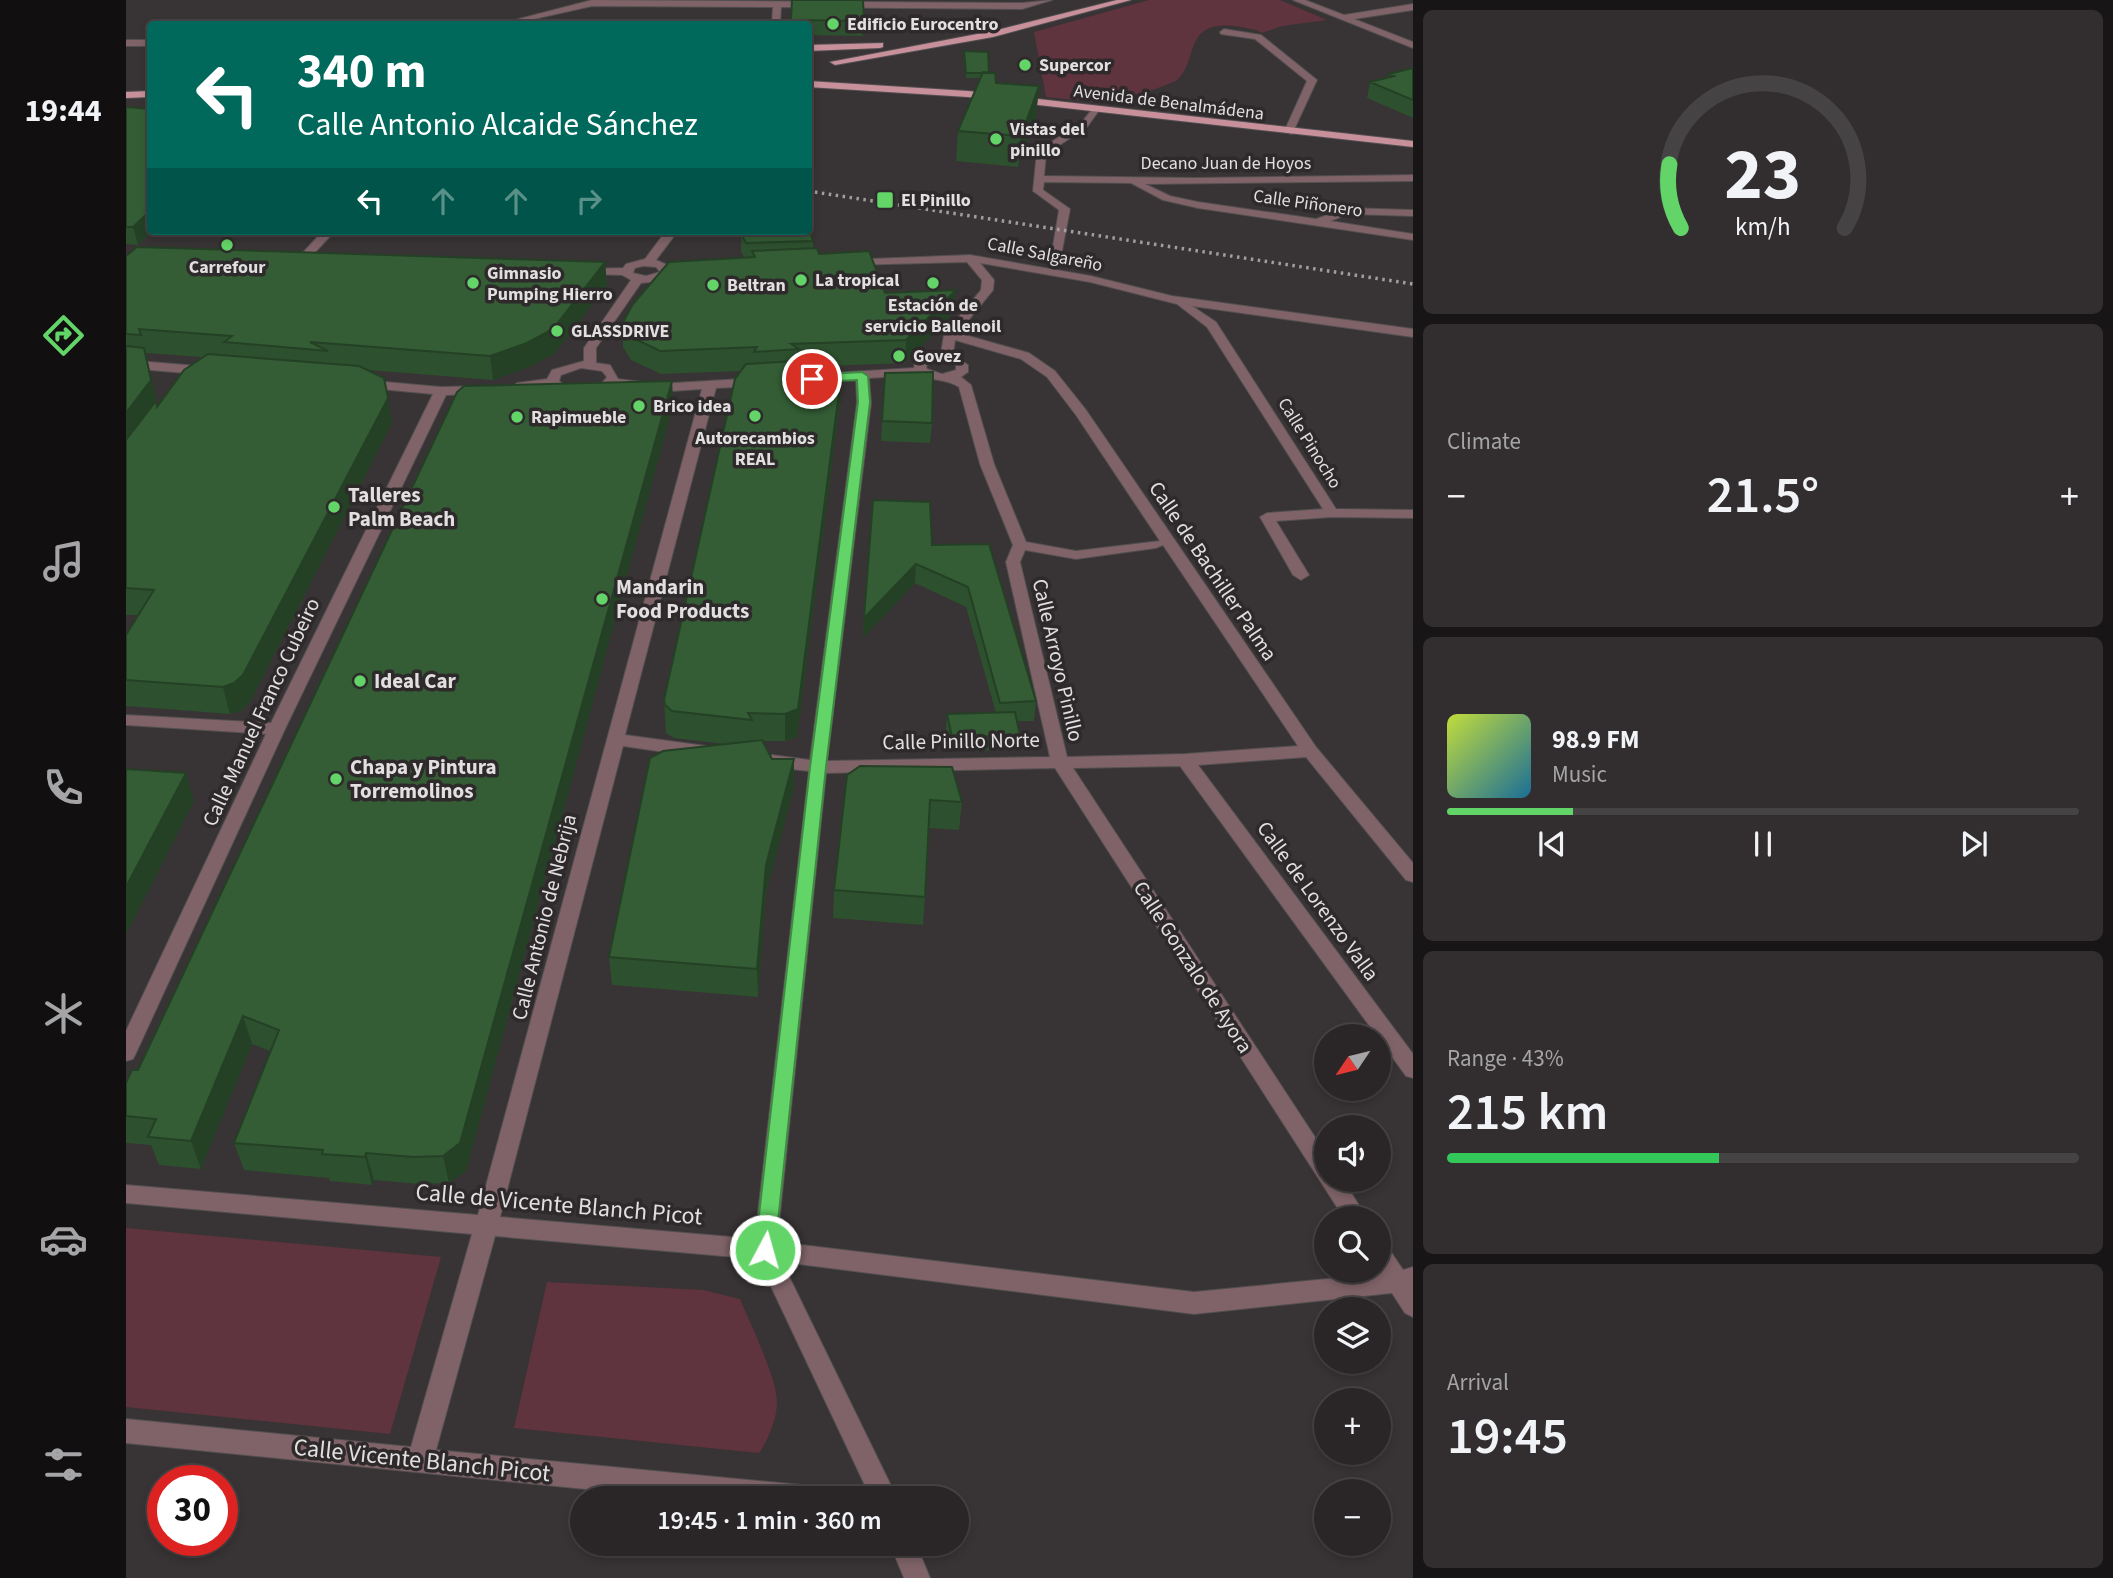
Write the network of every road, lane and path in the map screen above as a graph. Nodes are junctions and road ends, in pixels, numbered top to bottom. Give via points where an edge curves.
1 (1048, 0) edge
2 (1096, 0) edge
3 (1127, 0) edge
4 (1297, 0) edge
5 (1398, 0) edge
6 (592, 2) edge
7 (901, 2) edge
8 (777, 5) junction
9 (1412, 7) edge
10 (1343, 18) junction
11 (515, 21) edge
12 (776, 21) edge
13 (1224, 32) dead end
14 (126, 43) edge
15 (147, 43) edge
16 (1413, 45) edge
17 (812, 48) edge
18 (812, 49) edge
19 (849, 70) dead end
20 (821, 76) edge
21 (861, 76) dead end
22 (920, 90) junction
23 (147, 94) edge
24 (126, 95) edge
25 (147, 100) edge
26 (126, 102) edge
27 (1096, 109) junction
28 (1289, 132) junction
29 (1413, 144) edge
30 (1413, 178) edge
31 (1132, 181) junction
32 (1193, 181) junction
33 (1038, 185) junction
34 (1198, 205) junction
35 (1413, 212) edge
36 (1318, 222) junction
37 (325, 235) edge
38 (669, 235) edge
39 (1413, 237) edge
40 (1055, 256) dead end
41 (970, 258) junction
42 (287, 261) edge
43 (300, 262) junction
44 (313, 262) edge
45 (649, 262) junction
46 (834, 263) edge
47 (569, 270) edge
48 (626, 272) junction
49 (638, 279) junction
50 (1172, 300) junction
51 (1245, 310) junction
52 (1212, 325) junction
53 (1413, 333) edge
54 (950, 335) junction
55 (947, 357) junction
56 (126, 364) edge
57 (590, 364) junction
58 (921, 371) junction
59 (222, 372) edge
60 (862, 376) junction
61 (952, 377) junction
62 (807, 379) edge
63 (552, 382) junction
64 (612, 382) junction
65 (766, 382) edge
66 (345, 383) edge
67 (710, 385) junction
68 (441, 391) junction
69 (1332, 513) junction
70 (1413, 514) edge
71 (1156, 544) dead end
72 (1020, 545) junction
73 (1301, 575) dead end
74 (126, 720) edge
75 (277, 729) junction
76 (614, 739) junction
77 (1310, 751) junction
78 (723, 754) edge
79 (750, 758) edge
80 (1185, 760) junction
81 (1060, 762) junction
82 (818, 767) junction
83 (1413, 875) edge
84 (126, 1053) edge
85 (1413, 1070) edge
86 (1314, 1154) edge
87 (126, 1194) edge
88 (489, 1224) junction
89 (765, 1250) junction
90 (1391, 1265) edge
91 (1405, 1280) edge
92 (1413, 1306) edge
93 (126, 1431) edge
94 (421, 1460) junction
95 (681, 1486) edge
96 (878, 1486) edge
97 (908, 1556) edge
98 (916, 1578) edge

1 - 7 street via 1022,6
2 - 17 main road via 934,37 877,46
3 - 20 main road
4 - 10 street
5 - 9 street
6 - 8 street
6 - 11 street
7 - 8 street
8 - 12 street
9 - 10 street
10 - 16 street
13 - 28 street via 1258,37 1312,80
14 - 15 street
18 - 20 main road via 825,54
19 - 20 main road
20 - 22 main road, Avenida de Benalmádena
21 - 22 main road, Avenida de Benalmádena
22 - 27 main road, Avenida de Benalmádena
23 - 24 main road
25 - 26 main road
27 - 28 main road, Avenida de Benalmádena
27 - 33 street via 1084,125 1041,153
28 - 29 main road, Avenida de Benalmádena
30 - 32 street, Decano Juan de Hoyos
31 - 32 street, Decano Juan de Hoyos
31 - 33 street, Decano Juan de Hoyos
31 - 34 street, Calle Piñonero via 1167,198
32 - 34 street via 1188,188
33 - 40 street via 1065,209
34 - 36 street, Calle Piñonero
35 - 36 street via 1348,211
36 - 39 street, Calle Piñonero
37 - 43 street
38 - 45 street
41 - 46 street, Calle Salgareño
41 - 50 street, Calle Salgareño via 1091,279
41 - 54 street via 988,280 987,290
42 - 43 street
43 - 44 street
45 - 48 street via 631,266
45 - 49 street via 672,270 658,278
47 - 48 street
48 - 49 street
49 - 57 street via 590,348
50 - 51 street, Calle Salgareño
50 - 52 street, Calle Pinocho
51 - 52 street
51 - 53 street, Calle Salgareño
52 - 69 street, Calle Pinocho
54 - 55 street
54 - 77 street, Calle de Bachiller Palma via 1025,356 1051,374
55 - 58 street via 922,361
55 - 61 street via 963,369
56 - 59 street via 191,375
57 - 63 street via 562,368
57 - 64 street via 611,372
58 - 60 street
58 - 61 street via 938,378
60 - 62 street
60 - 82 street via 864,402
61 - 72 street, Calle Arroyo Pinillo via 965,385 987,464
63 - 64 street via 563,390 582,393
63 - 68 street via 498,390
64 - 67 street via 657,388
65 - 67 street
66 - 68 street
67 - 76 street, Calle Antonio de Nebrija
68 - 75 street, Calle Manuel Franco Cubeiro
69 - 70 street, Calle Pinocho
69 - 73 street via 1267,517
71 - 72 street via 1076,555
72 - 81 street, Calle Arroyo Pinillo via 1013,562
74 - 75 street
75 - 84 street, Calle Manuel Franco Cubeiro
76 - 78 street
76 - 88 street, Calle Antonio de Nebrija
77 - 80 street, Calle Pinillo Norte
77 - 83 street, Calle de Bachiller Palma
79 - 82 street, Calle Pinillo Norte
80 - 81 street, Calle Pinillo Norte
80 - 85 street, Calle de Lorenzo Valla
81 - 82 street, Calle Pinillo Norte
81 - 86 street, Calle Gonzalo de Ayora
82 - 89 street
87 - 88 street, Calle de Vicente Blanch Picot
88 - 89 street, Calle de Vicente Blanch Picot
88 - 94 street, Calle Antonio de Nebrija
89 - 91 street, Calle de Vicente Blanch Picot via 1194,1303
89 - 96 street
90 - 91 street
91 - 92 street
93 - 94 street, Calle Vicente Blanch Picot
94 - 95 street, Calle Vicente Blanch Picot
97 - 98 street

